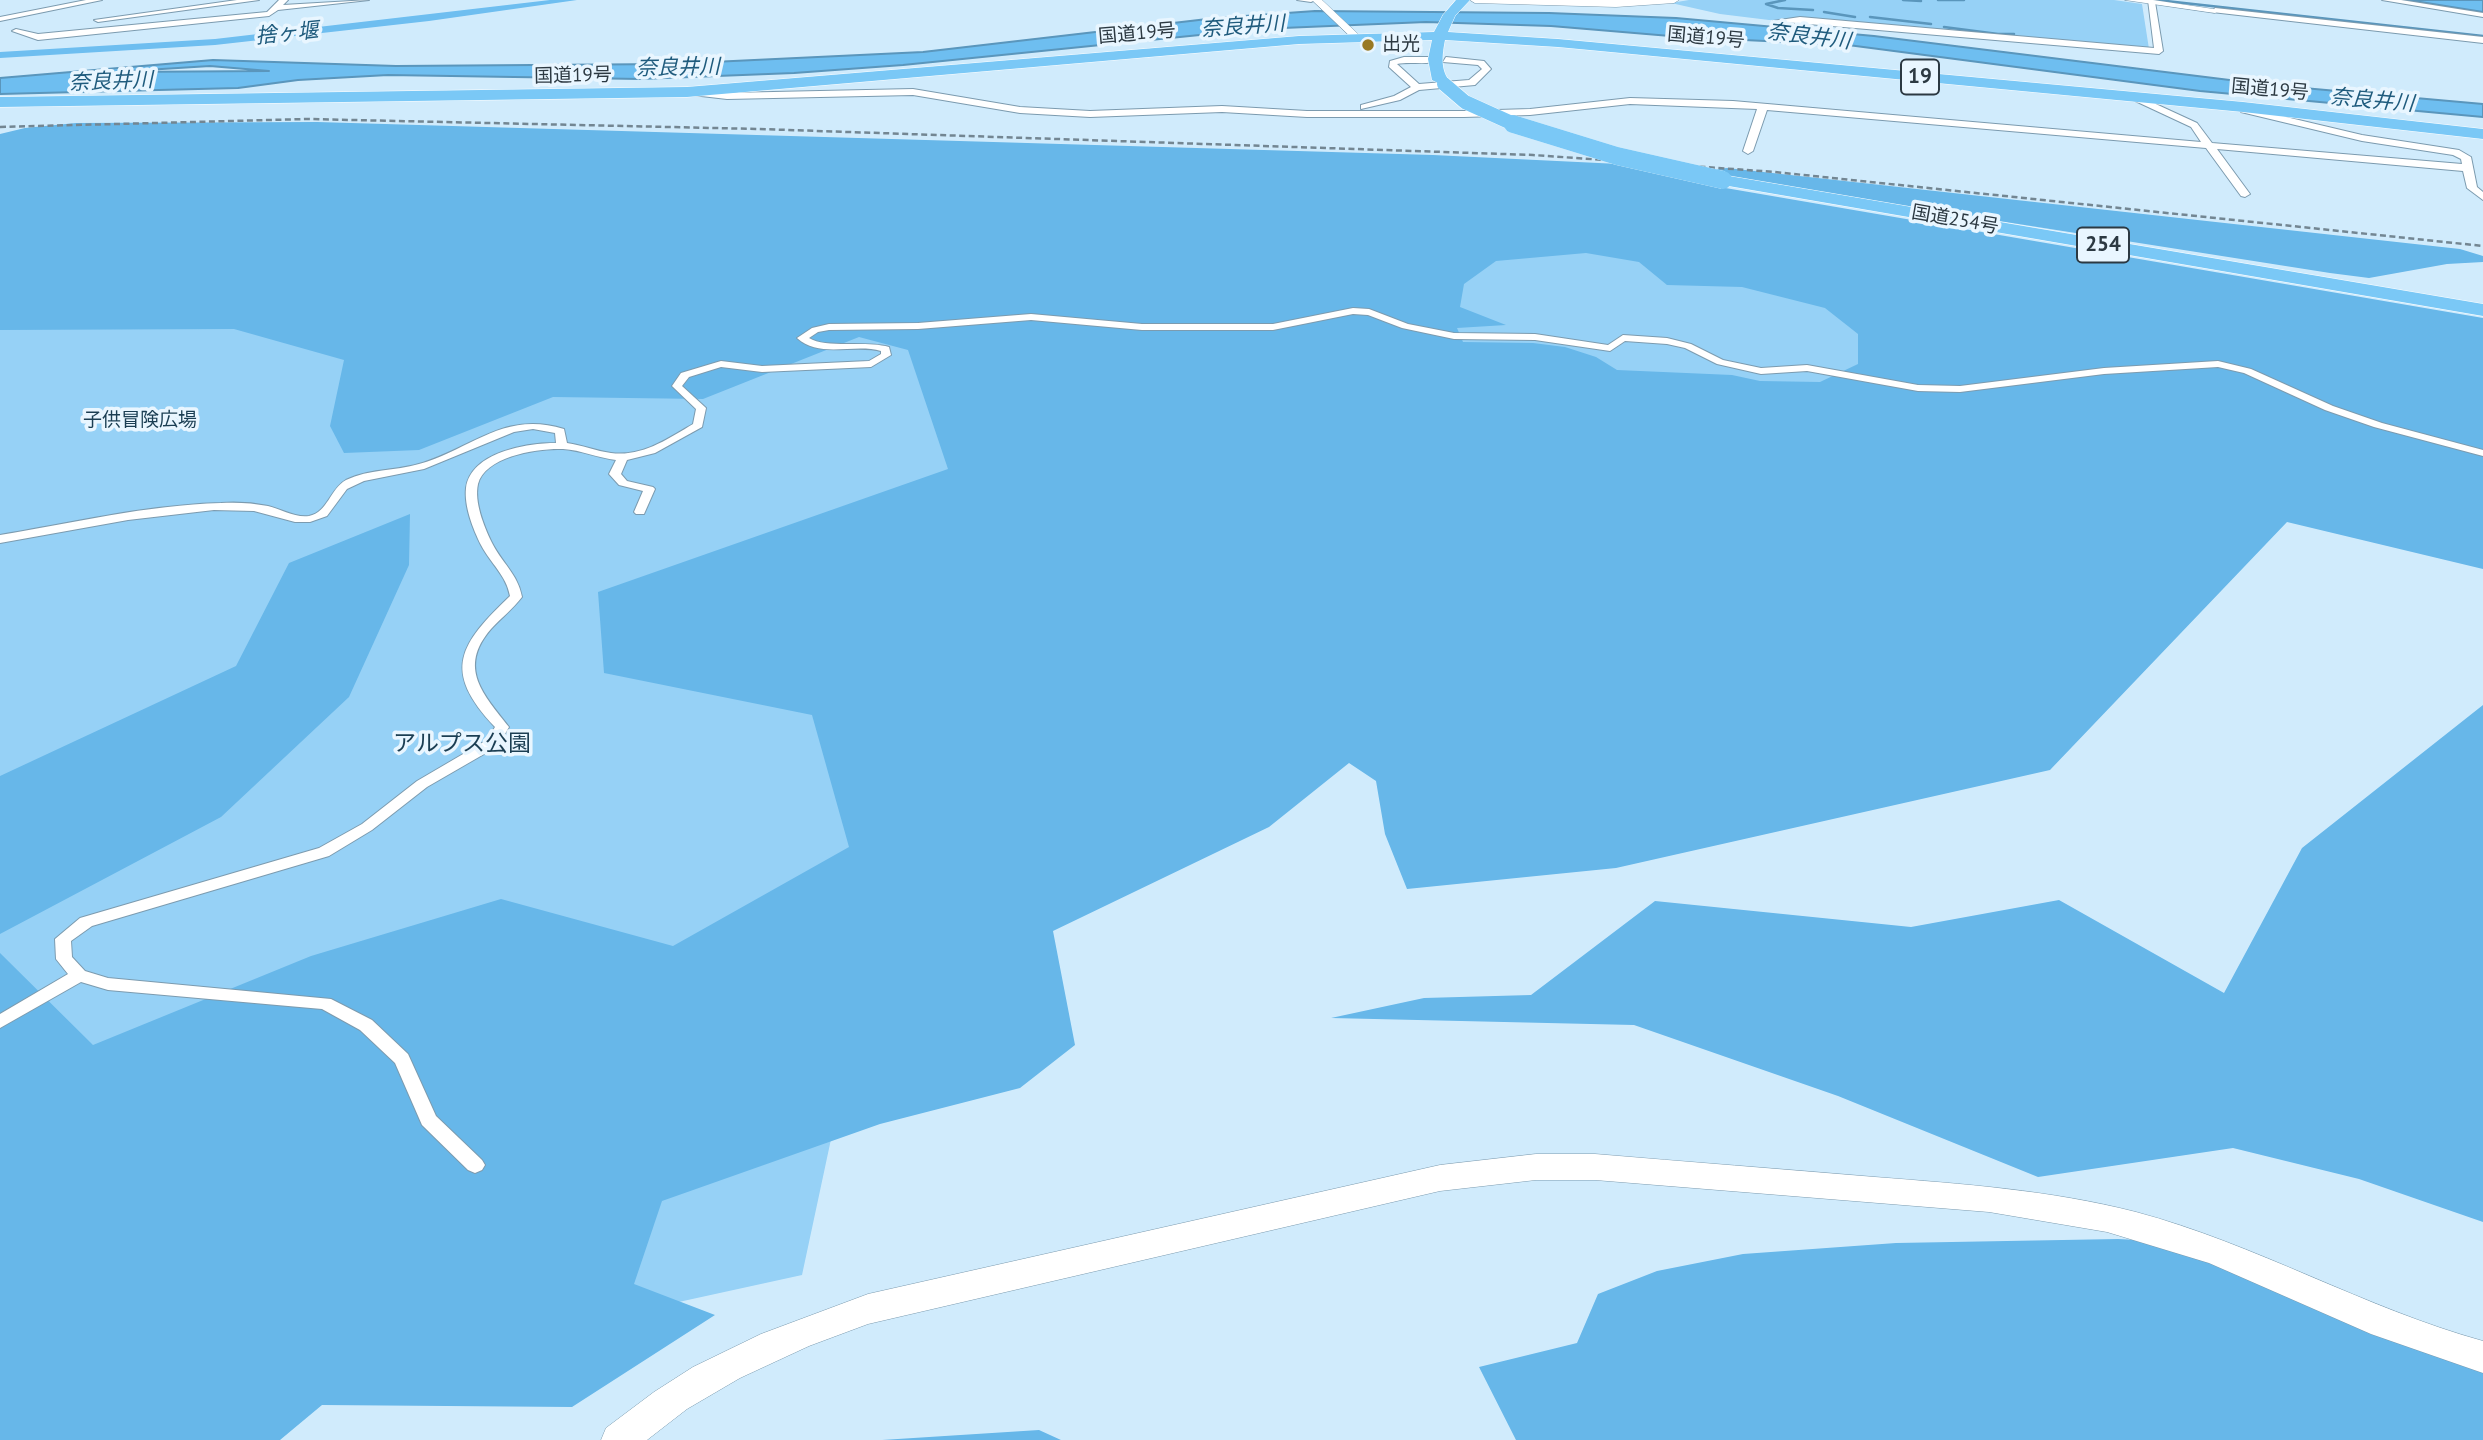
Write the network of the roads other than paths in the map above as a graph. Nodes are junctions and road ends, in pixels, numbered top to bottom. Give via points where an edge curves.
1 (98, 0) edge
2 (255, 0) edge
3 (284, 0) edge
4 (365, 0) edge
5 (1315, 0) edge
6 (1674, 0) edge
7 (2130, 0) edge
8 (2386, 0) edge
9 (1301, 1) edge
10 (1469, 1) edge
11 (2151, 2) junction
12 (277, 8) junction
13 (2215, 10) joint
14 (2483, 15) edge
15 (0, 19) edge
16 (1777, 21) dead end
17 (1353, 34) junction
18 (1448, 35) junction
19 (2483, 40) edge
20 (1441, 60) junction
21 (1417, 87) junction
22 (687, 92) junction
23 (2134, 97) junction
24 (0, 102) edge
25 (1763, 106) junction
26 (2243, 107) junction
27 (1354, 112) junction
28 (1391, 113) junction
29 (1406, 122) dead end
30 (2483, 134) edge
31 (2211, 147) junction
32 (1748, 151) dead end
33 (2469, 167) junction
34 (2245, 194) dead end
35 (2483, 197) edge
36 (2483, 310) edge
37 (562, 446) junction
38 (2483, 453) edge
39 (622, 458) junction
40 (640, 512) dead end
41 (0, 539) edge
42 (79, 975) junction
43 (0, 1022) edge
44 (475, 1165) dead end
45 (2483, 1357) edge
46 (619, 1440) edge

1 - 15 street
2 - 12 street via 12,31 38,37 86,34 234,19 269,14
3 - 12 street
4 - 12 street
5 - 9 street
5 - 17 street
6 - 10 street via 1616,4
7 - 11 street
8 - 14 street
10 - 18 highway
11 - 13 street
11 - 16 street via 2159,51 1800,19
13 - 19 street
17 - 18 highway, 国道19号 / 19
17 - 22 highway, 国道19号 / 19
18 - 20 highway
18 - 23 highway, 国道19号 / 19
20 - 21 street via 1393,63
20 - 21 street via 1481,63 1487,69 1472,83
20 - 36 highway, 国道254号 / 254, bridge via 1435,72 1460,99 1520,127 1598,151 1723,180
21 - 27 street
22 - 24 highway, 国道19号 / 19
22 - 27 street via 738,96 905,91 1074,114 1210,109
23 - 26 highway, 国道19号 / 19
23 - 31 street via 2194,125
25 - 28 street via 1630,101 1530,112
25 - 31 street
25 - 32 street
26 - 30 highway, 国道19号 / 19
26 - 33 street via 2339,133 2449,150 2466,157
27 - 28 street
28 - 29 street
31 - 33 street
31 - 34 street
33 - 35 street via 2472,188
37 - 39 street
37 - 41 street via 560,431 544,426 508,430 449,458 377,474 342,488 329,511 313,519 300,520 270,510 206,507
37 - 42 street via 503,455 478,471 472,486 479,524 491,551 514,578 516,597 472,646 469,677 486,710 502,727 494,743 422,785 367,827 324,852 86,922 63,939 64,959
38 - 39 street via 2378,425 2247,371 2218,365 2104,371 1982,388 1918,388 1807,368 1761,371 1720,362 1667,341 1623,338 1610,348 1535,337 1454,336 1353,311 1273,327 1142,327 1031,317 928,326 829,327 802,338 814,346 872,344 886,349 886,355 871,363 762,369 720,364 699,369 685,375 677,386 701,408 698,425 672,441
39 - 40 street via 615,474 623,483 649,489
42 - 43 street
42 - 44 street via 108,984 325,1003 366,1025 402,1059 429,1120
45 - 46 street via 2394,1328 2221,1252 2118,1219 1976,1198 1595,1167 1536,1167 1440,1178 869,1309 815,1326 726,1366

